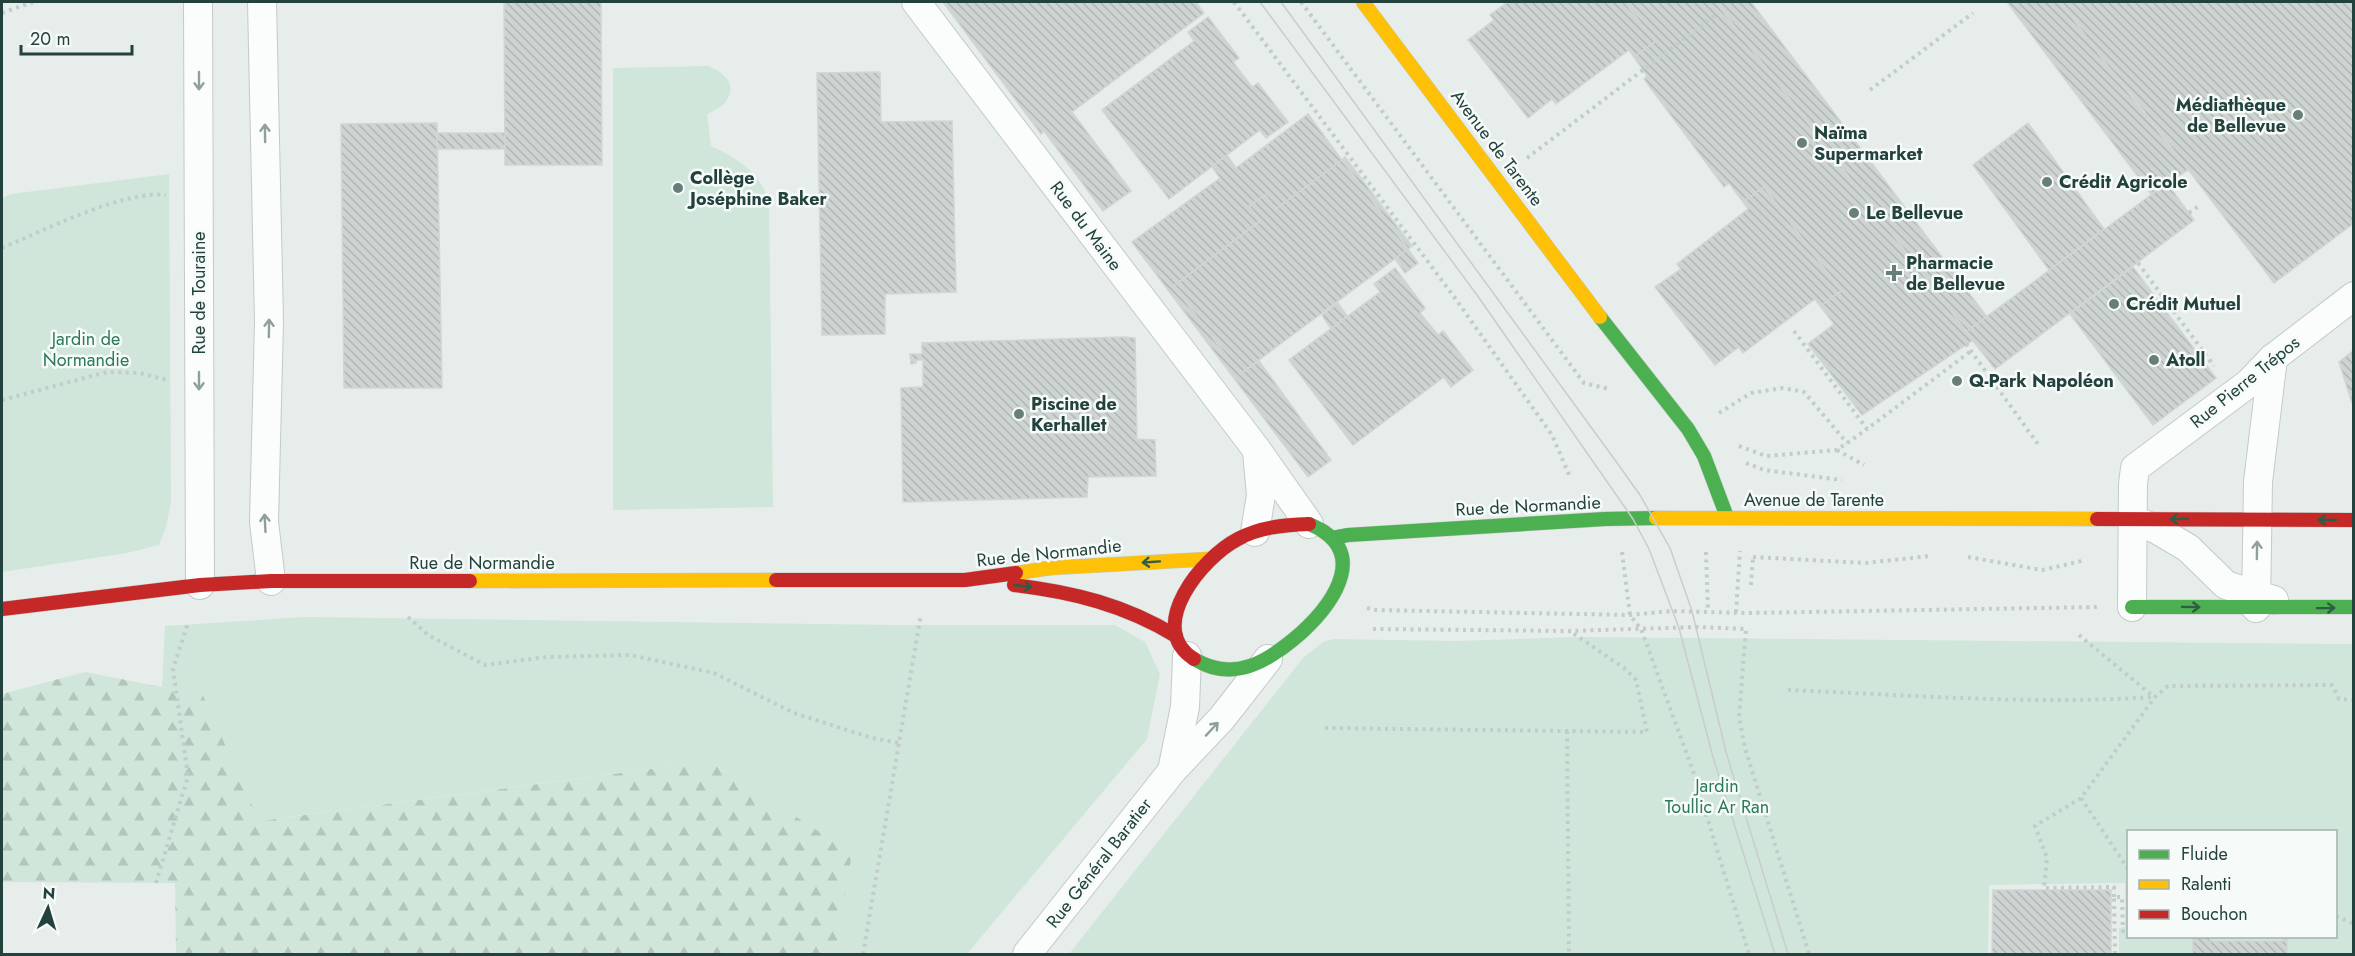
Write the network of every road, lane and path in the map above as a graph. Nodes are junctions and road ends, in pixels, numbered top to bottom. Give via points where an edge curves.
1 (33, 2) edge
2 (198, 2) edge
3 (262, 2) edge
4 (916, 2) edge
5 (1234, 2) edge
6 (1301, 2) edge
7 (1363, 2) edge
8 (2, 13) edge
9 (1718, 13) dead end
10 (1973, 13) dead end
11 (1870, 90) dead end
12 (1527, 158) dead end
13 (199, 199) junction
14 (2200, 205) dead end
15 (2189, 213) dead end
16 (2, 248) edge
17 (2138, 263) dead end
18 (2354, 296) edge
19 (1794, 332) dead end
20 (1966, 344) dead end
21 (1971, 351) junction
22 (2273, 357) junction
23 (2218, 371) dead end
24 (199, 387) junction
25 (1614, 391) dead end
26 (2, 400) edge
27 (1716, 415) dead end
28 (1867, 429) junction
29 (1847, 443) junction
30 (1735, 444) dead end
31 (2040, 447) dead end
32 (1257, 450) junction
33 (1837, 450) junction
34 (1864, 465) dead end
35 (1570, 477) dead end
36 (1734, 517) junction
37 (1704, 518) junction
38 (2257, 518) junction
39 (2132, 519) junction
40 (2354, 520) edge
41 (1321, 531) junction
42 (1255, 532) junction
43 (1754, 549) dead end
44 (1622, 552) dead end
45 (1942, 555) dead end
46 (1964, 556) dead end
47 (1754, 557) junction
48 (1209, 559) junction
49 (2082, 561) dead end
50 (924, 580) junction
51 (965, 580) junction
52 (271, 581) junction
53 (381, 581) junction
54 (200, 585) junction
55 (1751, 585) dead end
56 (1336, 594) junction
57 (2256, 602) junction
58 (2132, 607) junction
59 (2354, 607) edge
60 (2298, 608) joint
61 (2, 609) edge
62 (1708, 611) junction
63 (1736, 612) junction
64 (1630, 615) junction
65 (1372, 629) dead end
66 (1641, 629) junction
67 (1570, 630) junction
68 (2079, 635) dead end
69 (1181, 646) junction
70 (1268, 660) junction
71 (1788, 690) dead end
72 (2155, 697) junction
73 (2354, 700) edge
74 (1325, 728) dead end
75 (1567, 730) junction
76 (899, 743) junction
77 (1172, 771) junction
78 (2081, 798) junction
79 (2127, 867) edge
80 (156, 884) dead end
81 (2114, 897) junction
82 (2337, 916) edge
83 (2354, 924) edge
84 (2127, 931) edge
85 (862, 954) edge
86 (1027, 954) edge
87 (1569, 954) edge
88 (1749, 954) edge
89 (1809, 954) edge
90 (2115, 954) edge

1 - 8 path
2 -> 13 street, Rue de Touraine
52 -> 3 street via 264,522 269,322
4 - 32 street, Rue du Maine
5 - 35 path via 1546,426
6 - 25 path via 1584,383
7 - 36 street, Avenue de Tarente via 1688,429
9 - 12 path
10 - 11 path
13 - 16 path via 151,193 95,209
13 -> 24 street, Rue de Touraine
14 - 15 path
17 - 23 path
18 - 22 street, Rue Pierre Trépos
19 - 28 path
20 - 21 path
21 - 28 path
21 - 31 path
22 - 38 street
22 - 39 street, Rue Pierre Trépos via 2249,383 2135,468
24 - 26 path via 140,373 107,372
24 - 54 street, Rue de Touraine
27 - 29 path via 1751,393 1783,388 1804,392
28 - 29 path
29 - 33 path
30 - 33 path via 1766,456
32 - 41 street, Rue du Maine
32 - 42 street via 1261,495
33 - 34 path
36 - 37 street, Rue de Normandie
36 - 39 street, Avenue de Tarente
36 - 63 path
37 - 41 street, Rue de Normandie via 1594,520 1348,535
37 - 62 path
38 -> 39 street, Avenue de Tarente
40 -> 38 street, Avenue de Tarente
57 -> 38 street
39 - 57 street via 2188,548 2226,585
39 - 58 street
41 - 42 street via 1275,525
41 - 56 street via 1338,546 1343,563
42 - 48 street
43 - 47 path
44 - 64 path
45 - 47 path via 1865,563
46 - 49 path via 2042,570
47 - 55 path
48 -> 51 street, Rue de Normandie via 1050,568
48 - 69 street via 1191,578 1174,616
50 - 51 street, Rue de Normandie
50 - 53 street, Rue de Normandie
50 - 76 path
51 -> 69 street, Rue de Normandie via 1090,596 1158,623
52 - 53 street, Rue de Normandie
52 - 54 street, Rue de Normandie
53 - 76 path via 403,613 428,635 485,665 546,657 630,655 714,673 794,713
54 - 61 street, Rue de Normandie
54 - 80 path via 173,669 188,776
56 - 64 path via 1373,610
56 - 70 street via 1320,616
58 -> 57 street
57 - 60 street
58 - 63 path
60 -> 59 street
62 - 63 path
62 - 64 path
64 - 66 path
65 - 67 path
66 - 67 path
66 - 88 path via 1692,768
66 - 89 path via 1746,629 1739,717 1745,748
67 - 75 path via 1636,680 1647,732
68 - 72 path
69 - 70 street via 1209,667 1238,669
69 - 77 street, Rue Général Baratier via 1185,708
77 -> 70 street, Rue Général Baratier via 1222,718
71 - 72 path via 2040,700
72 - 73 path via 2168,686 2332,685 2339,699
72 - 78 path
74 - 75 path
75 - 87 path
76 - 85 path
77 - 86 street, Rue Général Baratier
78 - 79 path
78 - 81 path via 2035,826 2047,858 2044,888 2114,887
81 - 84 path via 2122,897 2123,931
81 - 90 path
82 - 83 path

